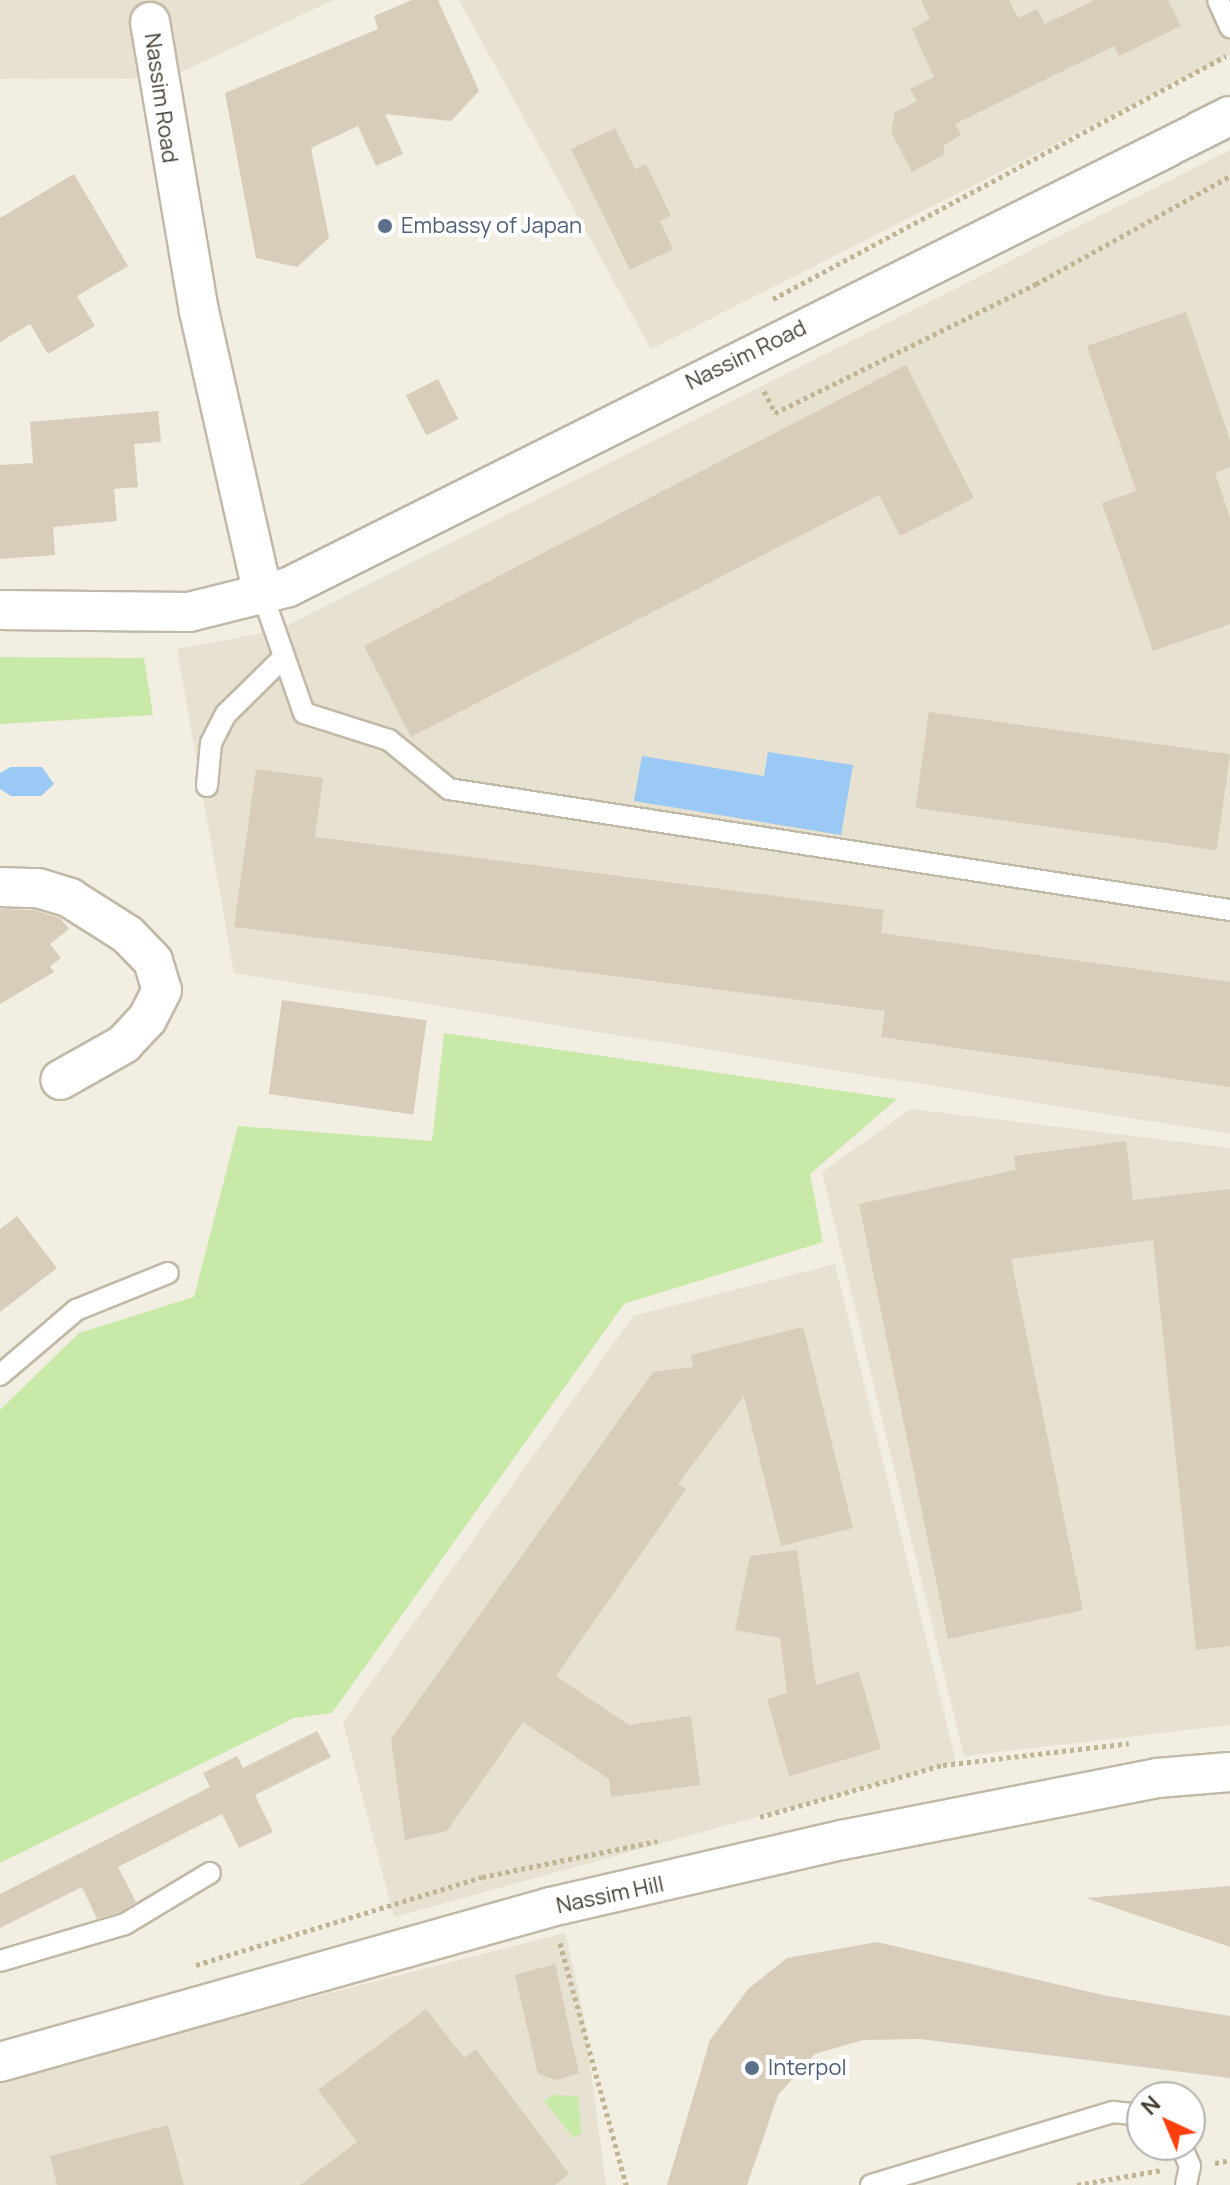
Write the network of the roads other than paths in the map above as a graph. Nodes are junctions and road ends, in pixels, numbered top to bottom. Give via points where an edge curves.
1 (1218, 0) edge
2 (149, 11) edge
3 (1230, 27) edge
4 (1230, 116) edge
5 (263, 596) junction
6 (0, 610) edge
7 (283, 658) junction
8 (207, 786) dead end
9 (0, 887) edge
10 (1230, 910) edge
11 (60, 1080) dead end
12 (168, 1273) dead end
13 (0, 1375) edge
14 (1230, 1772) edge
15 (210, 1873) dead end
16 (0, 1961) edge
17 (0, 2062) edge
18 (1126, 2113) edge
19 (871, 2185) edge

1 - 3 lane
2 - 5 street, Nassim Road via 196,296
4 - 5 street, Nassim Road via 745,355 422,523
5 - 6 street, Nassim Road via 189,612
5 - 7 lane
7 - 8 lane via 226,714 211,743
7 - 10 lane via 304,713 389,740 449,789
9 - 11 street via 38,888 70,898 128,935 153,961 158,975 162,990 124,1044
12 - 13 lane via 76,1310
14 - 17 street, Nassim Hill via 1157,1778 857,1837 551,1907
15 - 16 lane via 125,1924
18 - 19 lane via 1113,2112

